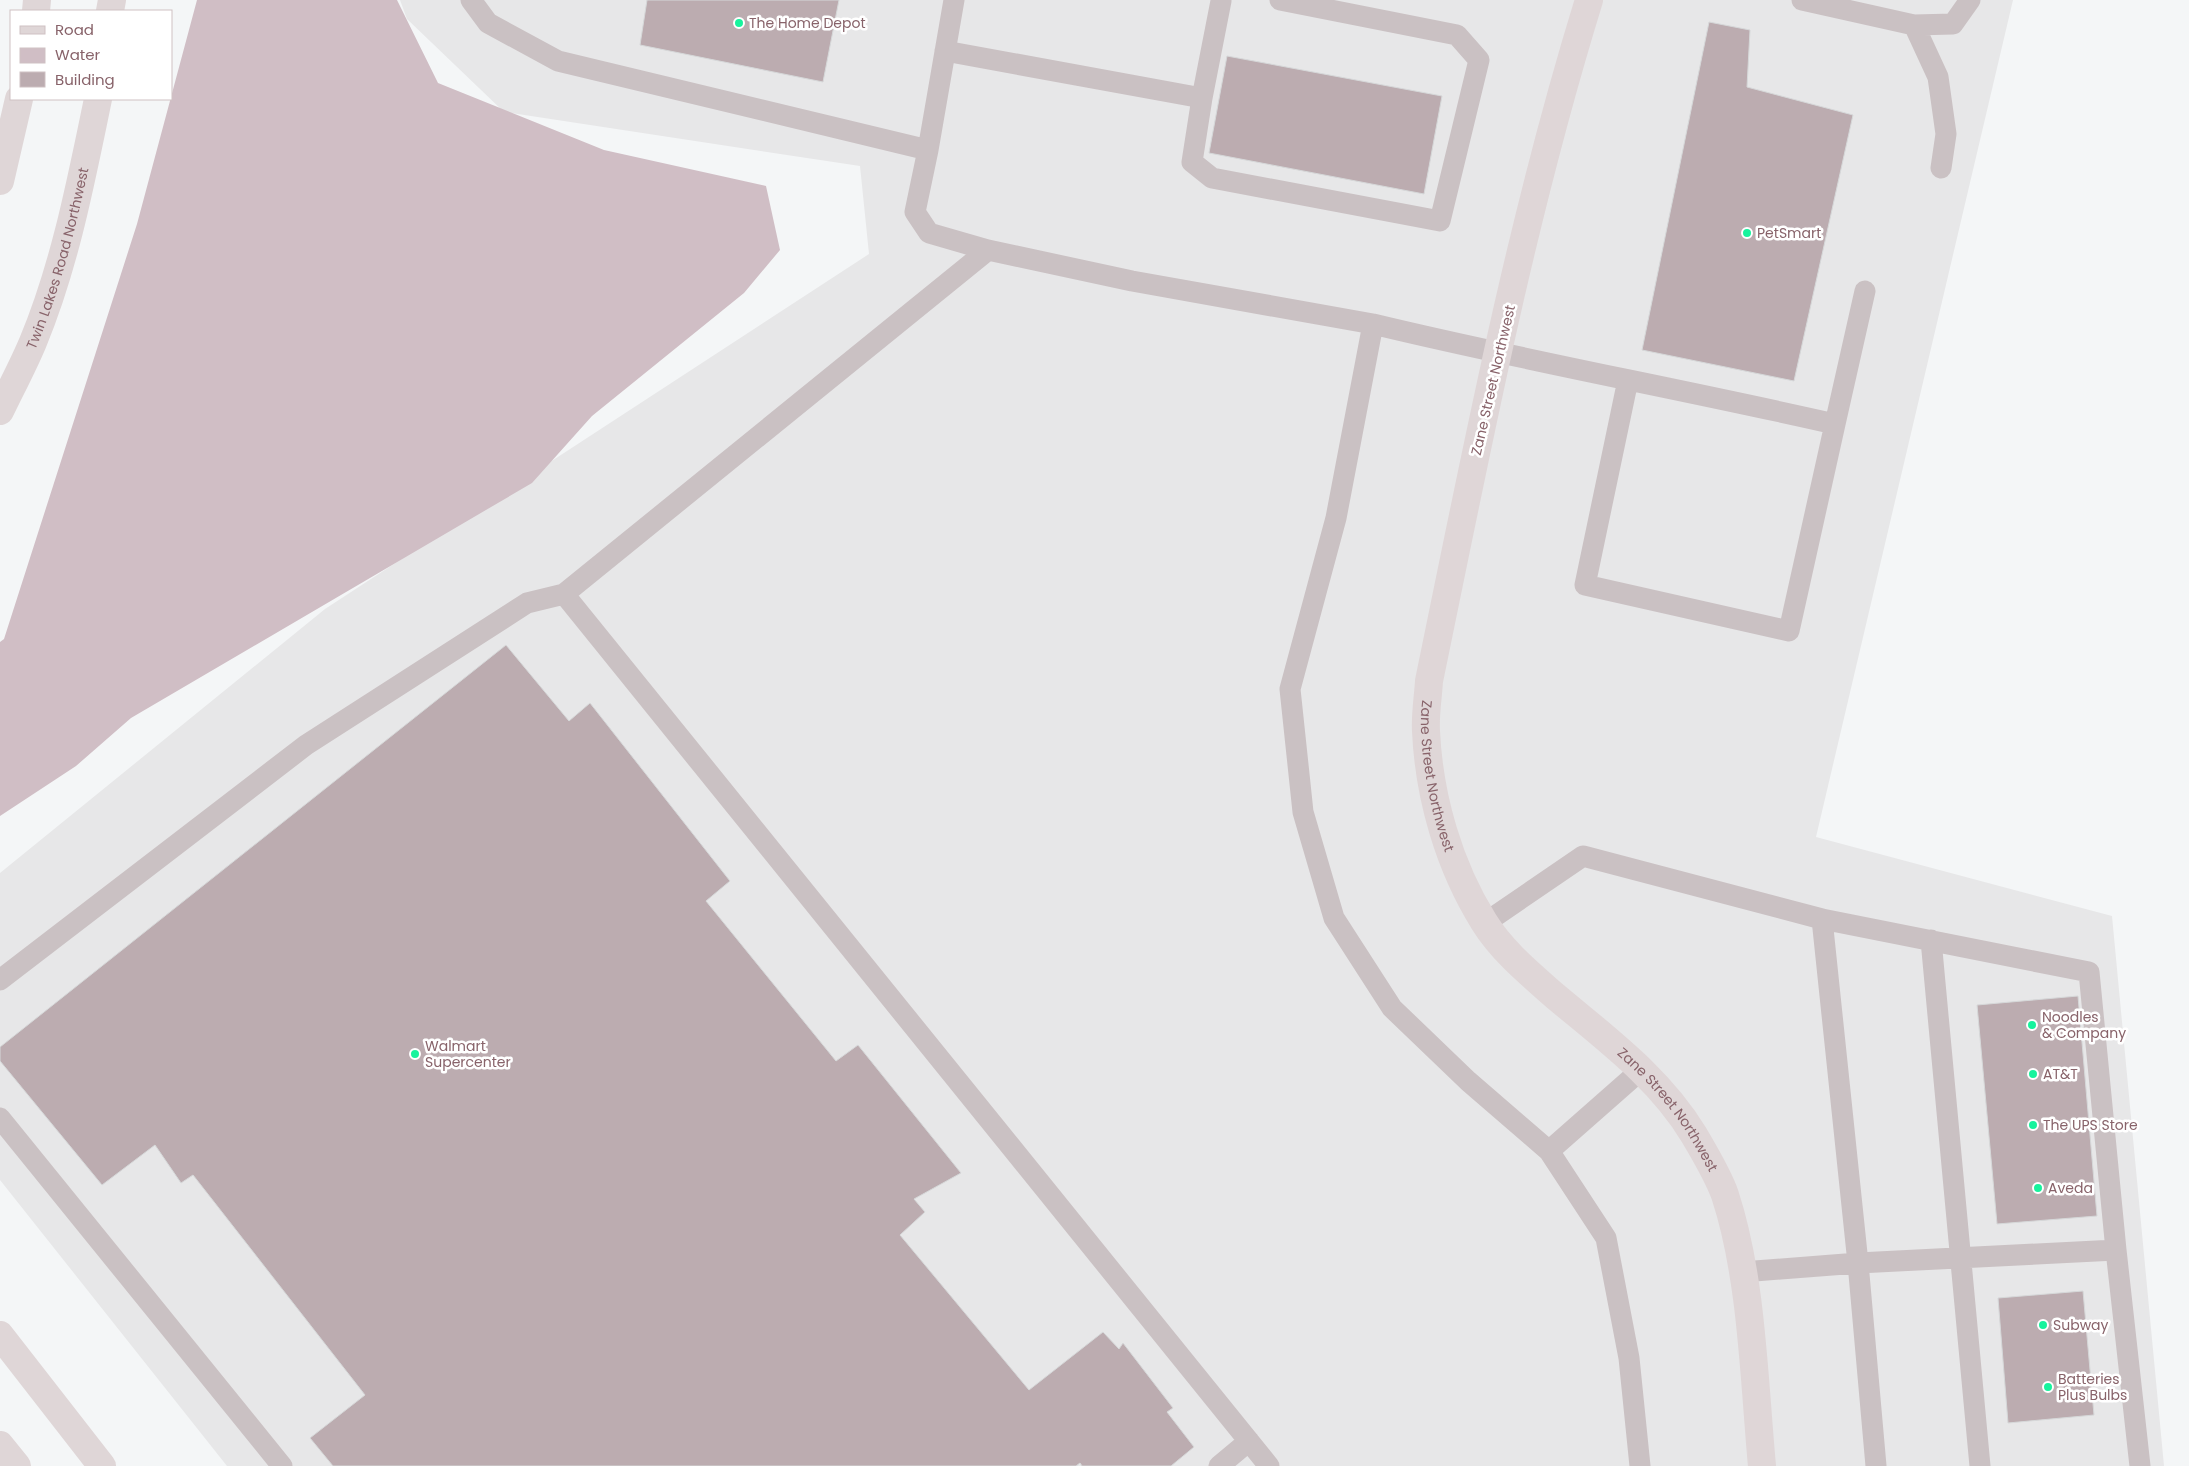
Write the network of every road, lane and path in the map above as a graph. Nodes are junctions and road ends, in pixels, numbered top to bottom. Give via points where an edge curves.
1 (471, 0) edge
2 (954, 0) edge
3 (1220, 0) edge
4 (1280, 0) edge
5 (1589, 0) edge
6 (1802, 0) edge
7 (1970, 0) edge
8 (1914, 25) junction
9 (945, 51) junction
10 (1202, 98) junction
11 (19, 100) edge
12 (98, 100) edge
13 (928, 150) junction
14 (1941, 168) dead end
15 (0, 181) edge
16 (988, 250) junction
17 (1865, 292) dead end
18 (1373, 324) junction
19 (1498, 354) junction
20 (1628, 380) junction
21 (0, 412) edge
22 (1835, 424) junction
23 (564, 594) junction
24 (1822, 919) junction
25 (1485, 923) junction
26 (1931, 940) junction
27 (0, 980) edge
28 (1641, 1070) junction
29 (0, 1118) edge
30 (1549, 1150) junction
31 (2116, 1250) junction
32 (1960, 1258) junction
33 (1858, 1263) junction
34 (1742, 1272) junction
35 (0, 1335) edge
36 (1249, 1441) junction
37 (0, 1444) edge
38 (17, 1466) edge
39 (102, 1466) edge
40 (282, 1466) edge
41 (1218, 1466) edge
42 (1269, 1466) edge
43 (1640, 1466) edge
44 (1762, 1466) edge
45 (1876, 1466) edge
46 (1980, 1466) edge
47 (2140, 1466) edge

1 - 13 lane via 488,23 558,61
2 - 9 lane
3 - 10 lane
4 - 10 lane via 1457,35 1479,60 1440,221 1212,178 1192,162
5 - 19 street, Zane Street Northwest via 1559,96
6 - 8 lane
7 - 8 lane via 1953,24
8 - 14 lane via 1938,77 1946,134
9 - 10 lane
9 - 13 lane
11 - 15 street
12 - 21 street, Twin Lakes Road Northwest via 61,259 33,341
13 - 16 lane via 915,212 929,233
16 - 18 lane via 1132,281
16 - 23 lane
17 - 22 lane
18 - 19 lane
18 - 30 lane via 1336,518 1290,689 1303,812 1334,918 1392,1008 1468,1081
19 - 20 lane
19 - 25 street, Zane Street Northwest via 1429,681 1426,730 1432,785 1443,832 1462,880
20 - 22 lane
20 - 22 lane via 1585,584 1789,631
23 - 27 lane via 527,603 306,745
23 - 36 lane
24 - 25 lane via 1583,856
24 - 26 lane
24 - 33 lane
25 - 28 street, Zane Street Northwest via 1516,961
26 - 31 lane via 2089,972
26 - 32 lane
28 - 30 lane
28 - 34 street, Zane Street Northwest via 1669,1100 1710,1163 1724,1194 1738,1243
29 - 40 lane
30 - 43 lane via 1606,1238 1629,1358
31 - 32 lane
31 - 47 lane
32 - 33 lane
32 - 46 lane
33 - 34 lane
33 - 45 lane
34 - 44 street, Zane Street Northwest
35 - 39 street
36 - 41 lane
36 - 42 lane
37 - 38 street

